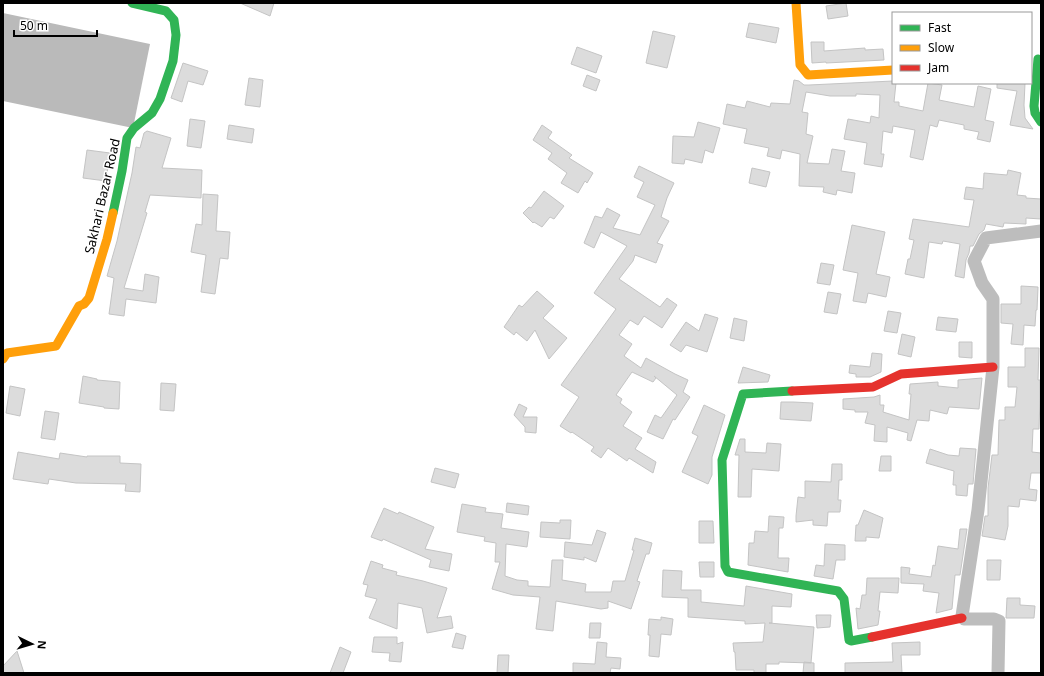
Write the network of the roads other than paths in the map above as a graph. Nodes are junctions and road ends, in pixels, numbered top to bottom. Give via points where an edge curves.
1 (132, 3) edge
2 (796, 3) edge
3 (1037, 59) edge
4 (892, 70) edge
5 (1041, 122) edge
6 (1041, 231) edge
7 (3, 359) edge
8 (993, 367) junction
9 (962, 618) junction
10 (998, 673) edge

1 - 7 street, Sakhari Bazar Road via 166,11 174,20 176,35 172,61 160,99 152,114 134,128 127,138 107,239 89,298 78,306 56,346 15,350 7,353
2 - 4 street via 800,65 808,75
3 - 5 street via 1034,106
6 - 8 street via 986,238 974,261 982,283 993,299
8 - 9 street via 978,510
8 - 9 street via 901,374 873,387 743,394 722,460 725,566 728,572 838,591 844,599 851,641
9 - 10 street via 999,621

